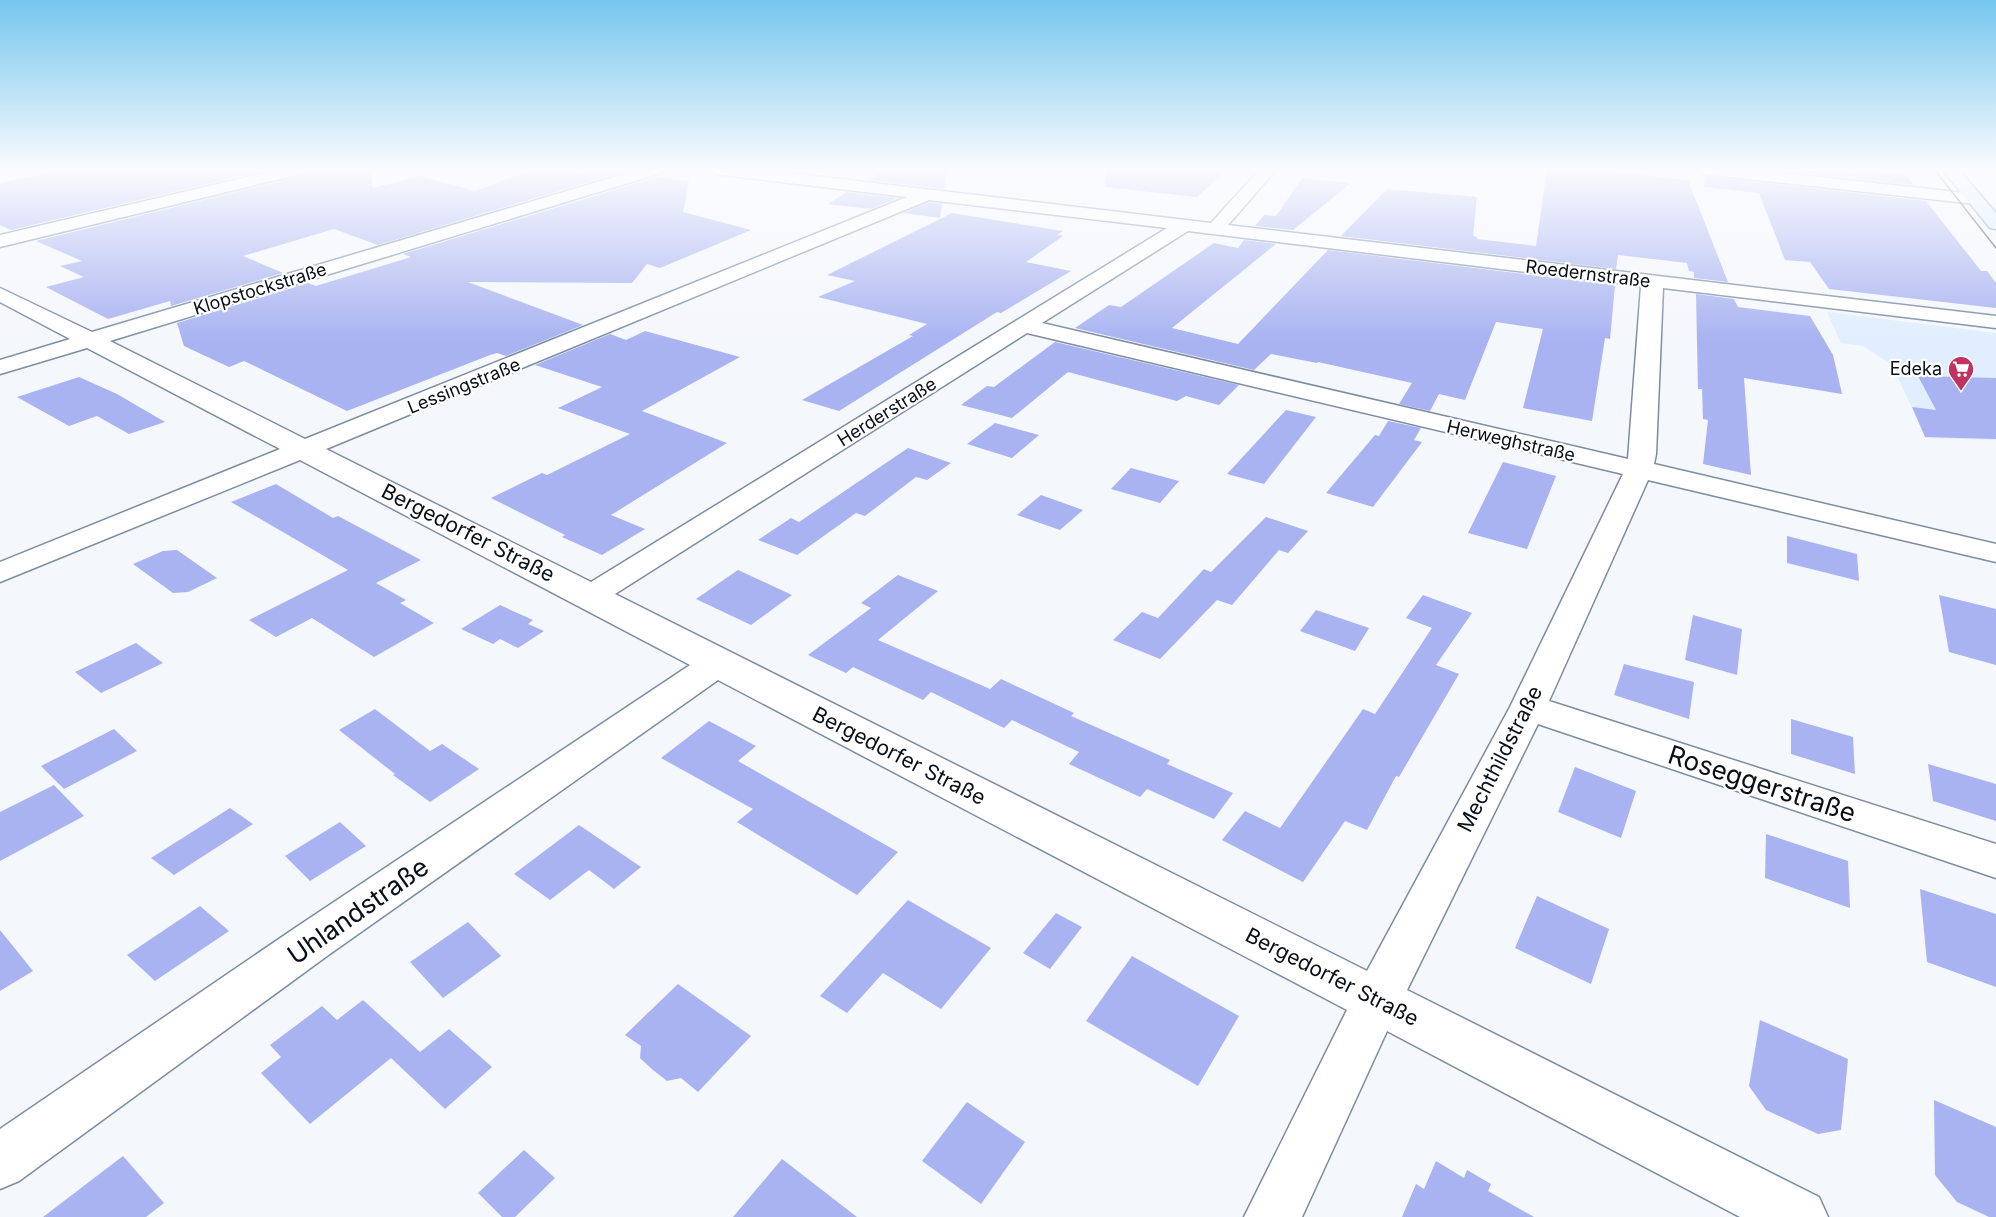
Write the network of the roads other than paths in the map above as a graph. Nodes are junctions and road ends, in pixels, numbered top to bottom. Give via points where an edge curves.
1 (64, 226) edge
2 (469, 226) edge
3 (851, 226) edge
4 (1183, 226) joint
5 (1218, 226) edge
6 (1214, 230) junction
7 (0, 241) edge
8 (1650, 282) junction
9 (0, 294) edge
10 (1996, 322) edge
11 (1027, 326) junction
12 (88, 340) junction
13 (0, 367) edge
14 (306, 450) junction
15 (1638, 471) junction
16 (1996, 553) edge
17 (0, 573) edge
18 (590, 596) junction
19 (718, 663) junction
20 (1528, 707) junction
21 (1996, 861) edge
22 (1377, 1000) junction
23 (0, 1162) edge
24 (1273, 1217) edge
25 (1799, 1217) edge

1 - 7 street
2 - 12 street, Klopstockstraße
3 - 14 street, Lessingstraße
4 - 6 street, Roedernstraße
4 - 11 street, Herderstraße
5 - 6 street
6 - 8 street, Roedernstraße
8 - 10 street, Roedernstraße
8 - 15 street, Mechthildstraße via 1653,289 1643,454
9 - 12 street, Bergedorfer Straße
11 - 15 street, Herweghstraße
11 - 18 street, Herderstraße
12 - 13 street, Klopstockstraße
12 - 14 street, Bergedorfer Straße
14 - 17 street, Lessingstraße
14 - 18 street, Bergedorfer Straße
15 - 16 street, Herweghstraße
15 - 20 street, Mechthildstraße
18 - 19 street, Bergedorfer Straße
19 - 22 street, Bergedorfer Straße
19 - 23 street, Uhlandstraße via 311,942
20 - 21 street, Roseggerstraße
20 - 22 street, Mechthildstraße
22 - 24 street, Mechthildstraße
22 - 25 street, Bergedorfer Straße

